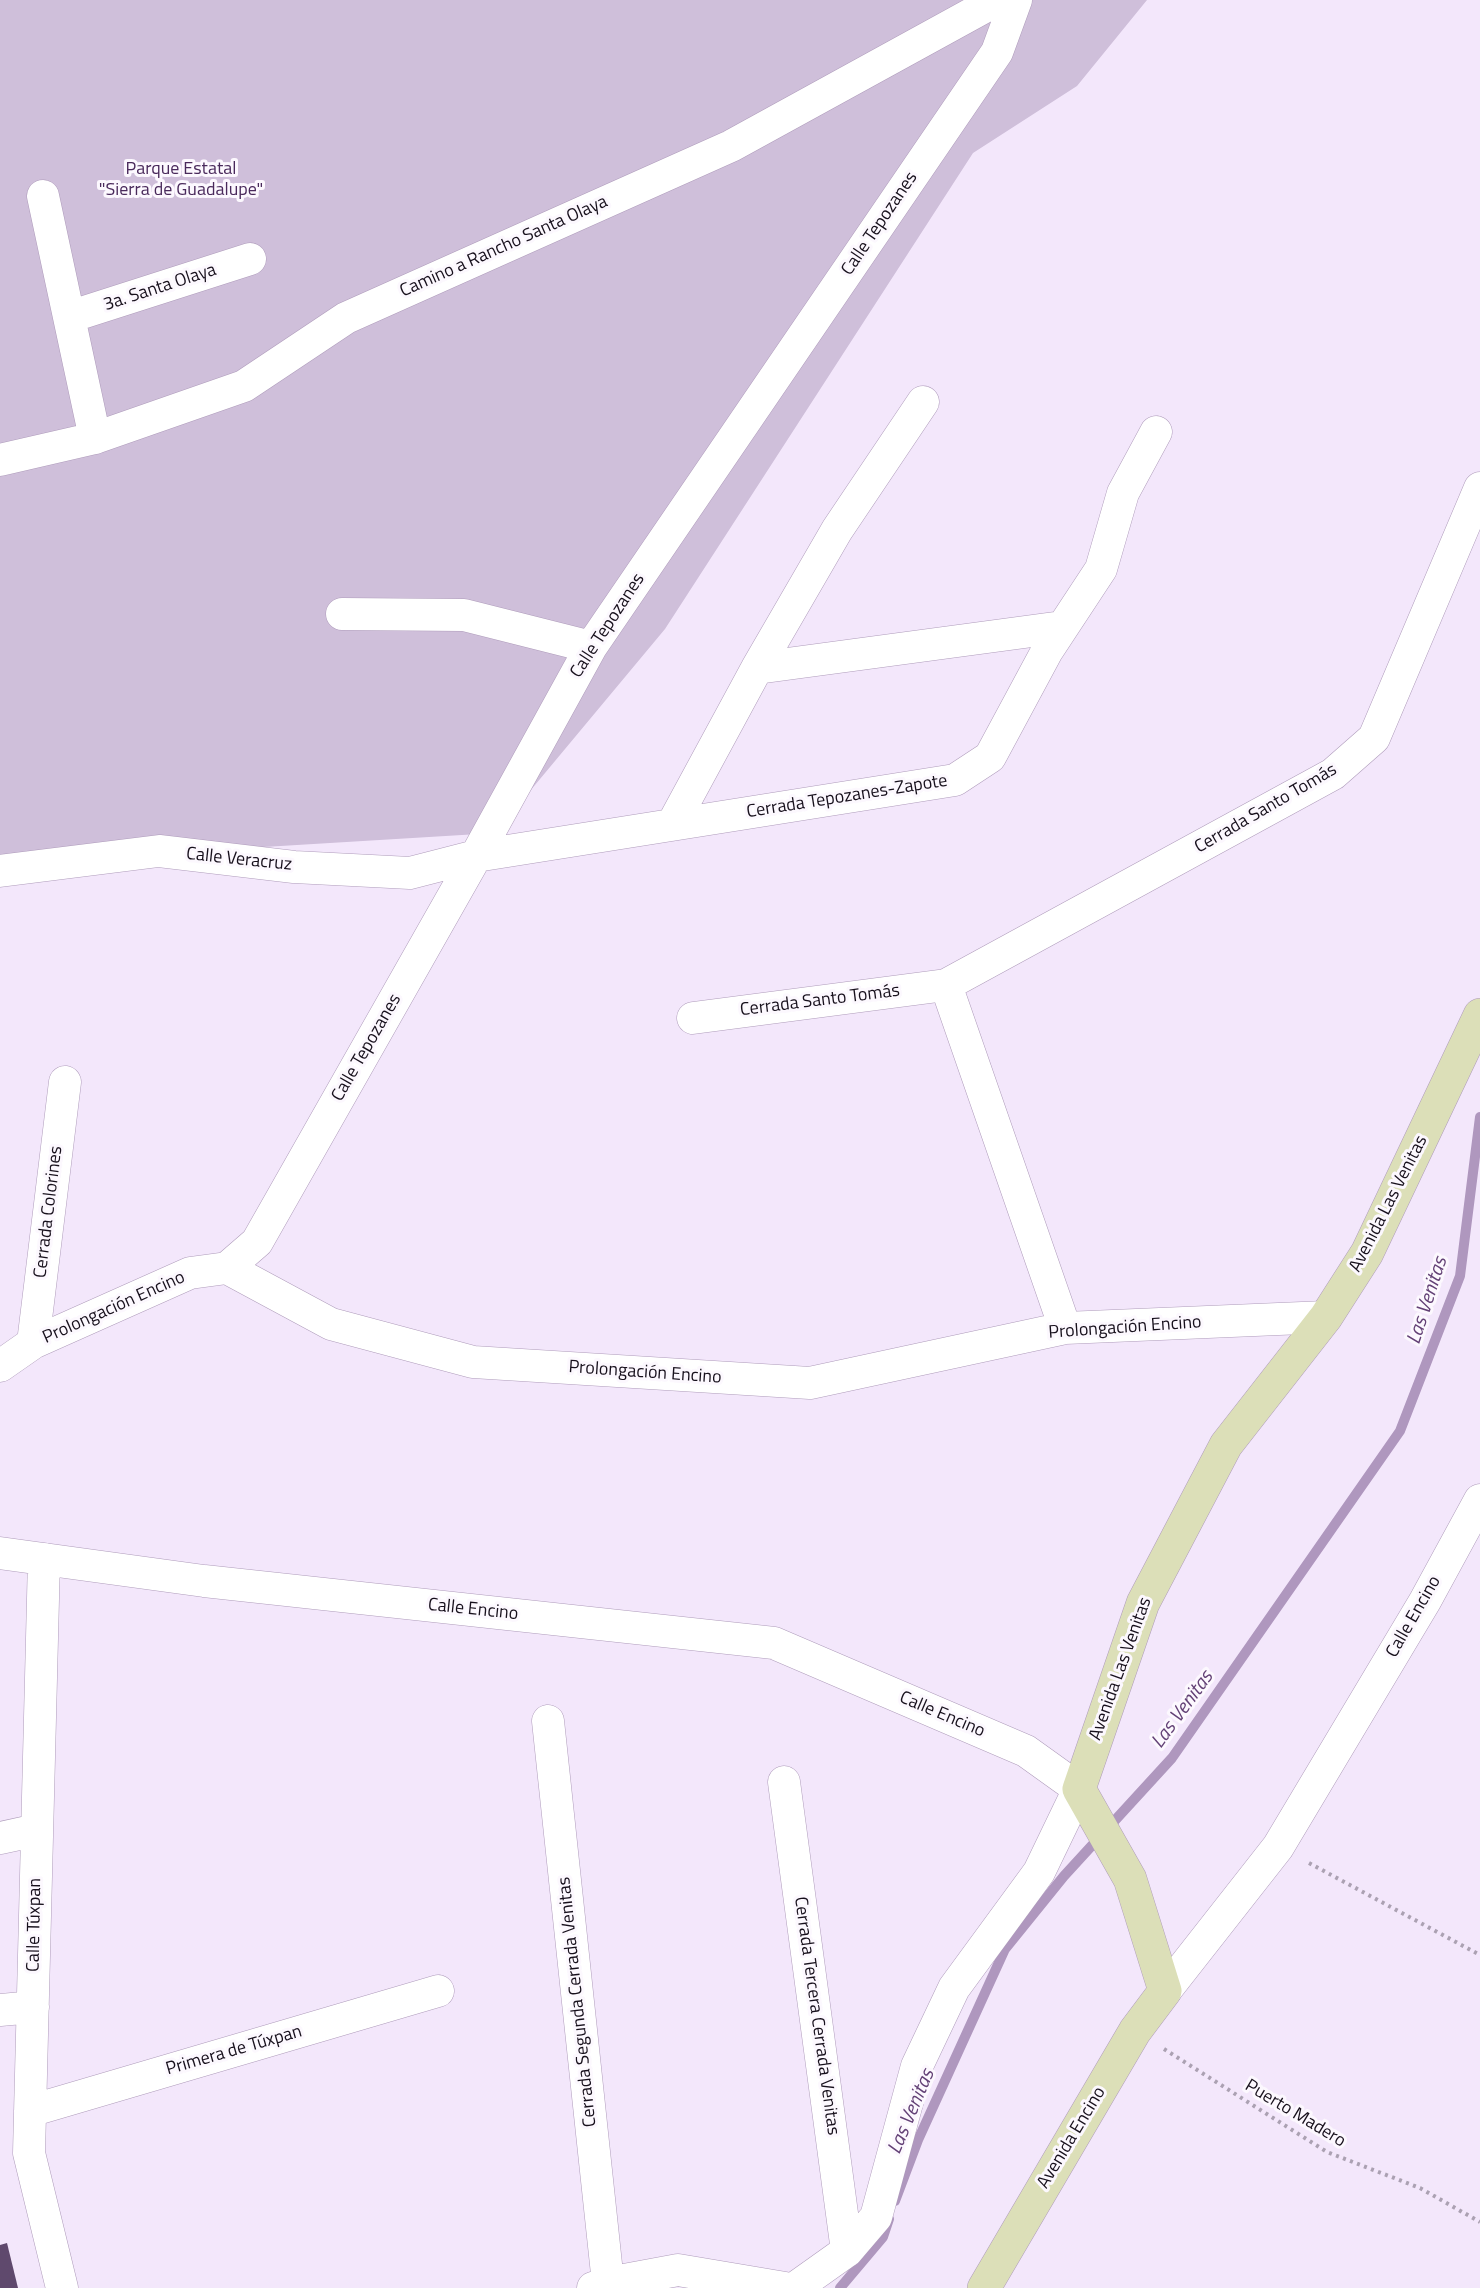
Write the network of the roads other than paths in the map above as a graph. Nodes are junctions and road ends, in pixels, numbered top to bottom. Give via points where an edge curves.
1 (997, 0) edge
2 (1016, 0) edge
3 (43, 196) dead end
4 (250, 259) dead end
5 (69, 317) junction
6 (923, 402) dead end
7 (1156, 432) dead end
8 (95, 438) junction
9 (0, 460) edge
10 (1480, 488) edge
11 (342, 614) dead end
12 (1062, 627) junction
13 (591, 647) junction
14 (757, 668) junction
15 (672, 825) junction
16 (476, 856) junction
17 (0, 871) edge
18 (946, 985) junction
19 (1480, 1015) edge
20 (693, 1018) dead end
21 (1470, 1058) edge
22 (65, 1082) dead end
23 (227, 1269) junction
24 (1326, 1317) junction
25 (1065, 1328) junction
26 (33, 1343) junction
27 (0, 1366) edge
28 (1480, 1500) edge
29 (0, 1553) edge
30 (44, 1559) junction
31 (548, 1721) dead end
32 (784, 1782) dead end
33 (1085, 1800) junction
34 (37, 1830) junction
35 (0, 1838) edge
36 (438, 1991) dead end
37 (1165, 1991) junction
38 (33, 2007) junction
39 (0, 2010) edge
40 (30, 2111) junction
41 (847, 2251) junction
42 (601, 2285) edge
43 (62, 2288) edge
44 (785, 2288) edge
45 (795, 2288) edge
46 (984, 2288) edge

1 - 8 street, Camino a Rancho Santa Olaya via 731,146 346,318 244,386
2 - 13 street, Calle Tepozanes via 997,52
3 - 5 street
4 - 5 street, 3a. Santa Olaya
5 - 8 street
6 - 14 street via 837,530
7 - 12 street, Cerrada Tepozanes-Zapote via 1123,493 1101,569
8 - 9 street, Camino a Rancho Santa Olaya
10 - 18 street, Cerrada Santo Tomás via 1374,738 1333,774
11 - 13 street via 464,615
12 - 14 street
12 - 15 street, Cerrada Tepozanes-Zapote via 990,757 955,780
13 - 16 street, Calle Tepozanes
14 - 15 street
15 - 16 street, Cerrada Tepozanes-Zapote
16 - 17 street, Calle Veracruz via 410,873 294,867 159,851
16 - 23 street, Calle Tepozanes via 257,1242
18 - 20 street, Cerrada Santo Tomás
18 - 25 street
19 - 21 main road, Avenida Las Venitas
21 - 24 main road, Avenida Las Venitas via 1367,1253
22 - 26 street, Cerrada Colorines
23 - 25 street, Prolongación Encino via 331,1324 473,1362 810,1383
23 - 26 street, Prolongación Encino via 190,1274
24 - 25 street, Prolongación Encino
24 - 33 main road, Avenida Las Venitas via 1226,1445 1143,1603
26 - 27 street, Prolongación Encino
28 - 37 street, Calle Encino via 1425,1601 1278,1847
29 - 30 street, Calle Encino
30 - 33 street, Calle Encino via 204,1581 774,1643 1026,1751
30 - 34 street, Calle Túxpan
31 - 42 street, Cerrada Segunda Cerrada Venitas
32 - 41 street, Cerrada Tercera Cerrada Venitas
33 - 37 main road, Calle Encino via 1130,1879
33 - 41 street, Avenida Las Venitas via 1039,1872 954,1988 917,2066 876,2217
34 - 35 street
34 - 38 street, Calle Túxpan
36 - 40 street, Primera de Túxpan
37 - 46 main road, Avenida Encino via 1135,2031
38 - 39 street
38 - 40 street, Calle Túxpan
40 - 43 street, Calle Túxpan via 29,2153
41 - 45 street, Avenida Las Venitas
42 - 44 street via 678,2270

